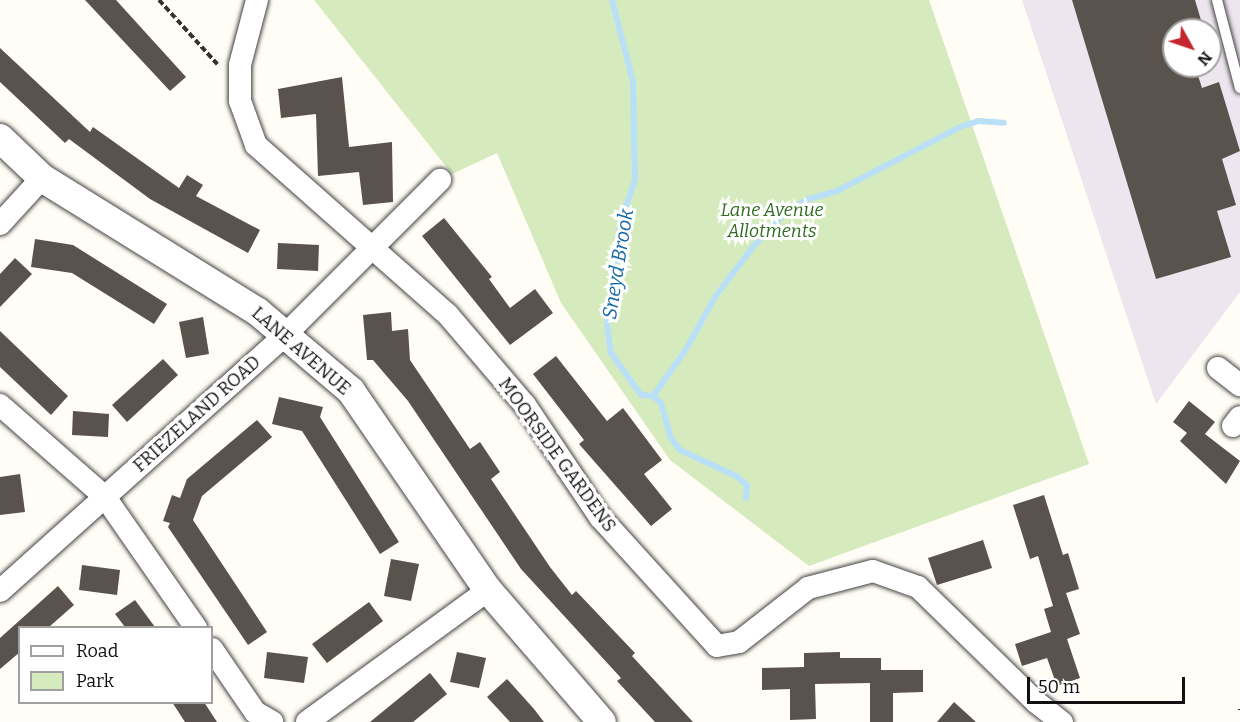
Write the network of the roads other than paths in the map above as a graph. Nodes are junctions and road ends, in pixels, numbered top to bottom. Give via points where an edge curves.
1 (257, 0) edge
2 (1217, 0) edge
3 (1240, 88) edge
4 (0, 138) edge
5 (42, 178) junction
6 (440, 180) dead end
7 (0, 224) edge
8 (374, 249) junction
9 (286, 334) junction
10 (1218, 368) dead end
11 (1240, 385) edge
12 (0, 405) edge
13 (105, 497) junction
14 (488, 590) junction
15 (0, 591) edge
16 (195, 626) edge
17 (213, 651) edge
18 (272, 722) edge
19 (307, 722) edge
20 (602, 722) edge
21 (1062, 722) edge

1 - 8 street via 240,65 239,89 256,145
2 - 3 lane
4 - 5 street, LANE AVENUE
5 - 7 street
5 - 9 street, LANE AVENUE via 258,312
6 - 8 street, FRIEZELAND ROAD
8 - 9 street, FRIEZELAND ROAD
8 - 21 street, MOORSIDE GARDENS via 448,315 525,405 600,517 717,646 738,642 808,588 873,571 918,587 1035,702
9 - 13 street, FRIEZELAND ROAD
9 - 14 street, LANE AVENUE via 351,392
10 - 11 street
12 - 13 street
13 - 15 street, FRIEZELAND ROAD
13 - 16 street
14 - 19 street
14 - 20 street, LANE AVENUE
17 - 18 street via 255,712

